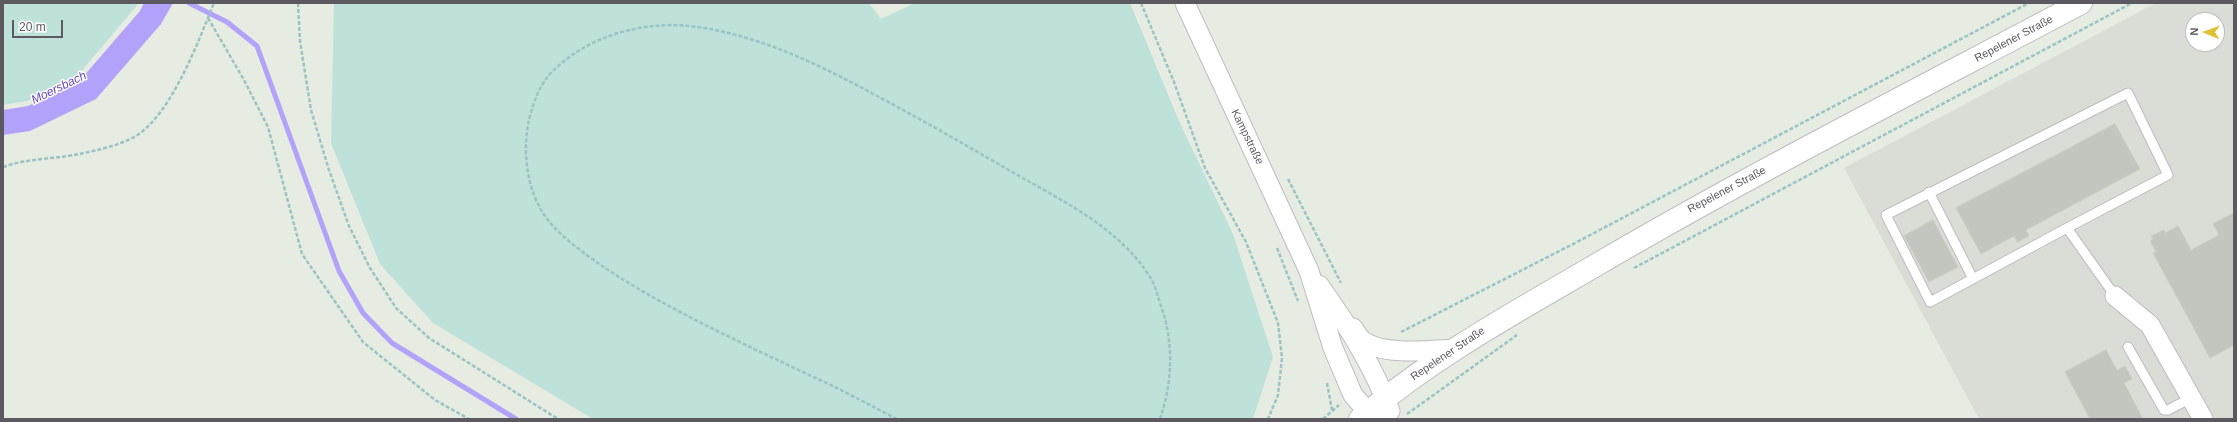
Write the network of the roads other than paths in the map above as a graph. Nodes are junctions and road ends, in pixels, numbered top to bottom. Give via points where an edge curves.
1 (1185, 3) edge
2 (2081, 3) edge
3 (1929, 192) junction
4 (2067, 228) junction
5 (1309, 271) junction
6 (1973, 278) junction
7 (2115, 296) joint
8 (1337, 309) junction
9 (2128, 347) dead end
10 (1456, 349) junction
11 (1385, 398) junction
12 (2191, 398) junction
13 (1371, 417) edge
14 (1400, 417) edge
15 (2203, 419) edge

1 - 5 street, Kampstraße
2 - 10 main road, Repelener Straße via 1685,213
3 - 4 lane via 2128,93 2168,175
3 - 6 lane
3 - 6 lane via 1886,215 1930,302
4 - 6 lane
4 - 7 lane
5 - 8 street, Kampstraße
5 - 13 street, Kampstraße via 1333,348 1347,382 1353,395
7 - 12 street via 2150,325
8 - 10 street, Kampstraße via 1363,341 1374,346 1407,352
8 - 11 street, Kampstraße
9 - 12 lane via 2164,410
10 - 11 main road, Repelener Straße
11 - 13 main road, Repelener Straße
11 - 14 street, Kampstraße
12 - 15 street

